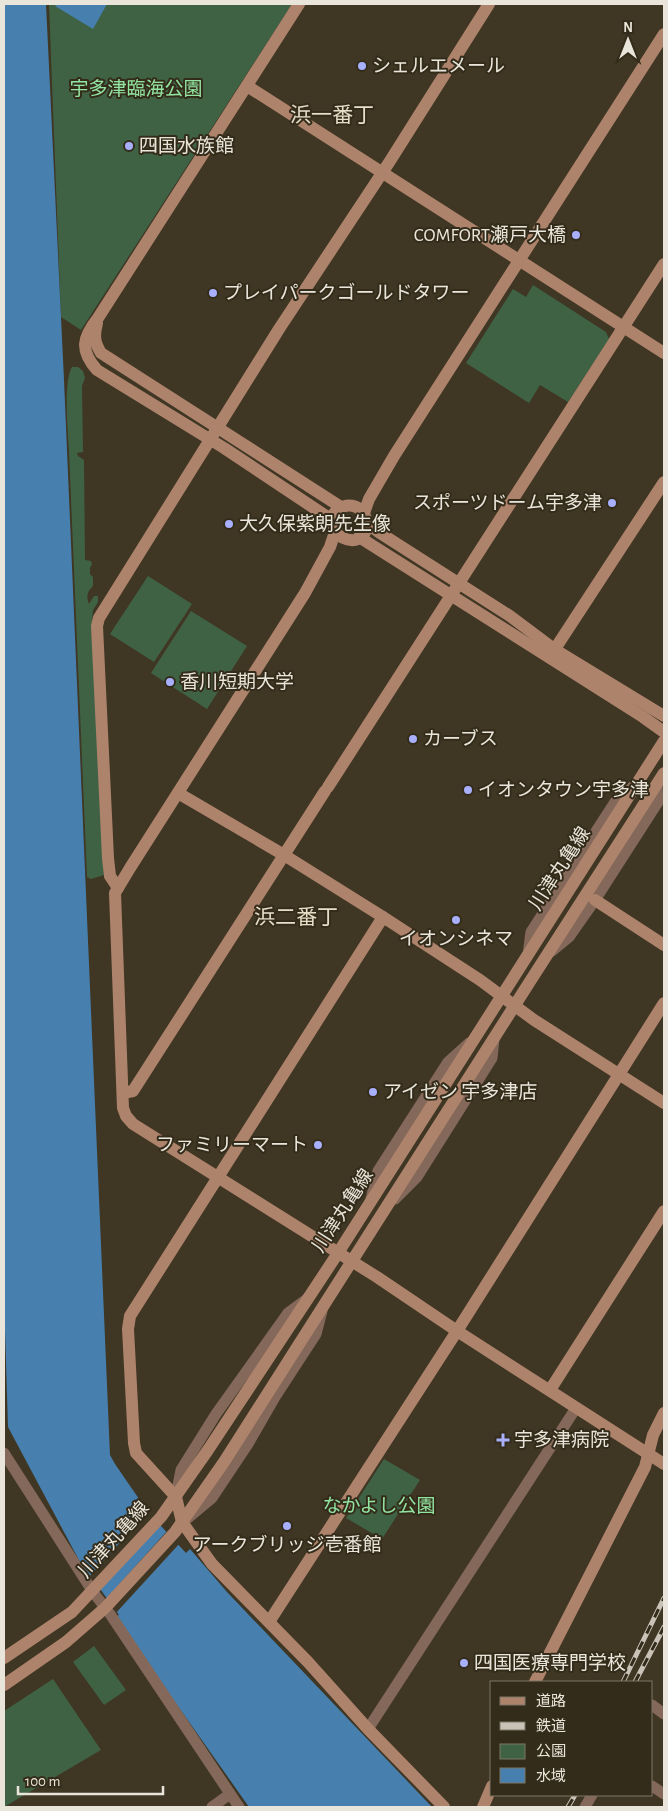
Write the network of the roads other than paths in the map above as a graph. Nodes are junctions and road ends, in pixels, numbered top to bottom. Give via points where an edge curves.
1 (299, 4) edge
2 (489, 4) edge
3 (664, 34) edge
4 (247, 86) junction
5 (383, 172) junction
6 (519, 261) junction
7 (664, 264) edge
8 (98, 318) junction
9 (624, 327) junction
10 (664, 353) edge
11 (106, 357) junction
12 (97, 370) junction
13 (217, 427) junction
14 (210, 440) junction
15 (394, 456) junction
16 (664, 482) edge
17 (347, 507) junction
18 (365, 517) junction
19 (333, 526) junction
20 (352, 539) junction
21 (455, 589) junction
22 (305, 593) junction
23 (552, 653) junction
24 (664, 716) edge
25 (664, 732) edge
26 (664, 741) edge
27 (664, 773) edge
28 (656, 785) junction
29 (178, 793) junction
30 (284, 855) junction
31 (118, 888) junction
32 (595, 900) junction
33 (383, 917) junction
34 (664, 944) edge
35 (547, 954) junction
36 (501, 996) junction
37 (664, 1003) edge
38 (514, 1006) junction
39 (619, 1074) junction
40 (123, 1094) junction
41 (664, 1103) edge
42 (219, 1177) junction
43 (664, 1211) edge
44 (338, 1253) junction
45 (351, 1262) junction
46 (456, 1331) junction
47 (550, 1390) junction
48 (576, 1408) junction
49 (664, 1413) edge
50 (4, 1453) edge
51 (648, 1455) junction
52 (664, 1464) edge
53 (176, 1496) junction
54 (178, 1527) junction
55 (94, 1590) junction
56 (106, 1606) junction
57 (269, 1622) junction
58 (4, 1658) edge
59 (535, 1681) edge
60 (4, 1685) edge
61 (653, 1706) edge
62 (664, 1714) edge
63 (368, 1729) junction
64 (653, 1787) edge
65 (490, 1791) edge
66 (230, 1794) junction
67 (664, 1794) edge
68 (591, 1796) edge
69 (212, 1807) edge
70 (239, 1807) edge
71 (444, 1807) edge
72 (483, 1807) edge
73 (585, 1807) edge

1 - 4 street
2 - 5 street
3 - 6 street
4 - 5 street
4 - 8 street
5 - 6 street
5 - 13 street
6 - 9 street
6 - 15 street
7 - 9 street
8 - 11 street via 95,344
8 - 12 street via 85,341 90,362
9 - 10 street
9 - 21 street
11 - 12 street
11 - 13 street
12 - 14 street
13 - 14 street
13 - 17 street
14 - 19 street
14 - 31 street via 97,621 108,858 110,876
15 - 17 street via 364,495
15 - 18 street via 369,499
16 - 23 street
17 - 18 street via 357,507
17 - 19 street via 334,515
18 - 20 street via 365,530
18 - 21 street via 380,533
19 - 20 street via 341,538
19 - 22 street via 330,547
20 - 21 street
20 - 22 street
21 - 23 street
21 - 30 street
22 - 29 street
23 - 24 street
23 - 25 street
26 - 36 street, 川津丸亀線
27 - 28 street, 川津丸亀線
28 - 32 street via 658,802
28 - 35 street, 川津丸亀線
29 - 30 street
29 - 31 street
30 - 33 street
30 - 40 street via 132,1091
31 - 40 street via 115,898
32 - 34 street
32 - 35 street via 569,938
33 - 36 street
33 - 42 street
35 - 38 street, 川津丸亀線
36 - 38 street
36 - 44 street, 川津丸亀線
37 - 39 street
38 - 39 street
38 - 45 street, 川津丸亀線
39 - 41 street
39 - 46 street
40 - 42 street via 123,1108 133,1124
42 - 44 street
42 - 53 street via 130,1316 128,1324 134,1448
43 - 47 street
44 - 45 street
44 - 53 street, 川津丸亀線
45 - 46 street
45 - 54 street, 川津丸亀線 via 224,1462
46 - 47 street
46 - 57 street
47 - 48 street
48 - 51 street
48 - 63 street
49 - 51 street via 652,1436
50 - 55 street
51 - 52 street
51 - 59 street
53 - 54 street
53 - 55 street, 川津丸亀線 via 161,1517
54 - 56 street, 川津丸亀線
54 - 57 street
55 - 56 street
55 - 58 street, 川津丸亀線 via 72,1612
56 - 60 street, 川津丸亀線 via 66,1642
56 - 66 street
57 - 63 street
61 - 62 street
63 - 71 street
64 - 67 street
65 - 72 street
66 - 69 street
66 - 70 street
68 - 73 street

